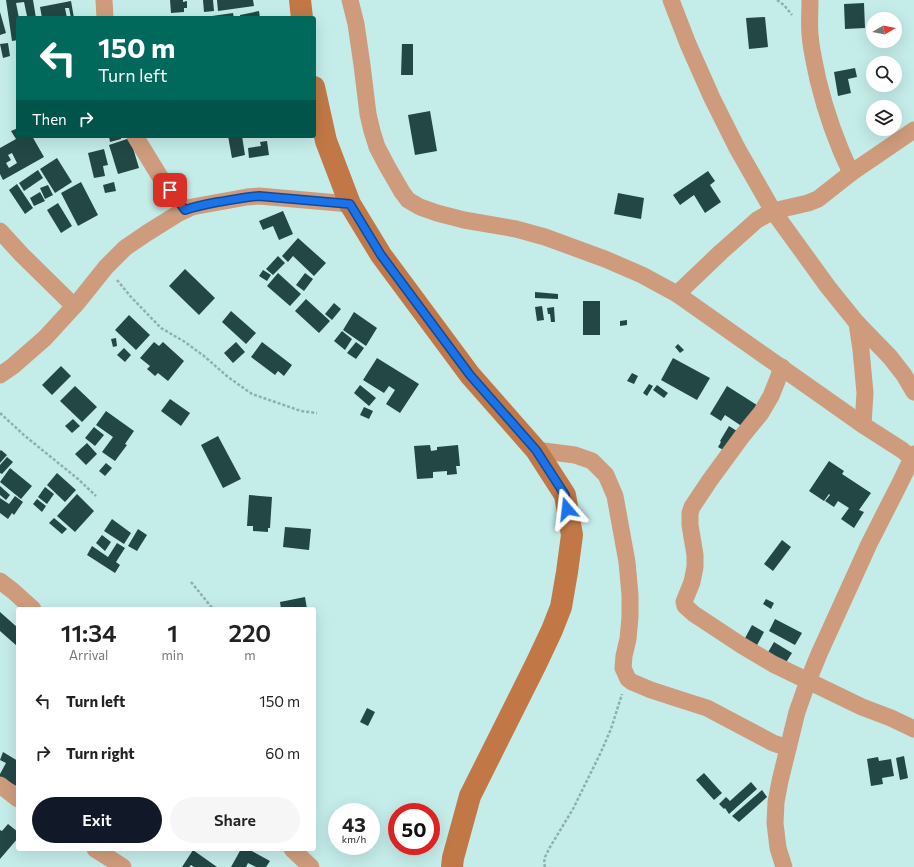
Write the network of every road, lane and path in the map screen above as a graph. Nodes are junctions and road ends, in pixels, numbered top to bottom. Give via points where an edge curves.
1 (104, 0) edge
2 (300, 0) edge
3 (350, 0) edge
4 (671, 0) edge
5 (810, 0) edge
6 (105, 16) edge
7 (302, 16) edge
8 (316, 96) edge
9 (914, 130) edge
10 (136, 138) edge
11 (851, 173) junction
12 (350, 204) junction
13 (185, 210) junction
14 (773, 211) junction
15 (0, 231) edge
16 (106, 267) junction
17 (678, 294) junction
18 (74, 306) junction
19 (857, 323) junction
20 (782, 367) junction
21 (0, 375) edge
22 (914, 392) edge
23 (0, 413) edge
24 (317, 413) dead end
25 (863, 424) junction
26 (536, 450) junction
27 (913, 458) edge
28 (96, 496) dead end
29 (0, 581) edge
30 (191, 582) dead end
31 (30, 607) edge
32 (211, 607) edge
33 (628, 679) junction
34 (808, 681) junction
35 (914, 729) edge
36 (788, 748) junction
37 (0, 785) edge
38 (16, 797) edge
39 (98, 851) edge
40 (294, 851) edge
41 (123, 867) edge
42 (311, 867) edge
43 (452, 867) edge
44 (545, 867) edge
45 (784, 867) edge

1 - 6 street
2 - 7 main road
3 - 17 street via 372,131 377,147 408,200 436,213 545,237 605,259
4 - 14 street via 712,98
5 - 11 street via 812,52 822,95 841,153
8 - 12 main road via 326,141
9 - 11 street
10 - 13 street via 162,180
11 - 14 street via 818,199
12 - 13 street via 259,196
12 - 26 main road via 381,255 470,375
13 - 16 street via 125,248
14 - 17 street via 757,220
14 - 19 street
15 - 18 street
16 - 18 street
16 - 24 path via 161,328 185,342 252,394 300,411
17 - 20 street
18 - 21 street via 31,352
19 - 22 street via 890,357
19 - 25 street via 865,394
20 - 25 street
20 - 34 street via 778,381 761,413 692,507 690,525 695,567 684,602 694,614 741,645
23 - 28 path
25 - 27 street
26 - 33 street via 575,455 592,461 606,475 615,496 629,588 630,616 623,668
26 - 43 main road via 565,495 570,522 572,535 561,607 546,644 470,796
27 - 34 street via 869,544
29 - 31 street
30 - 32 path
33 - 36 street via 651,690 707,708 773,743
33 - 44 path via 602,752 548,852
34 - 35 street
34 - 36 street
36 - 45 street via 776,802 775,823 778,848
37 - 38 street
39 - 41 street
40 - 42 street

